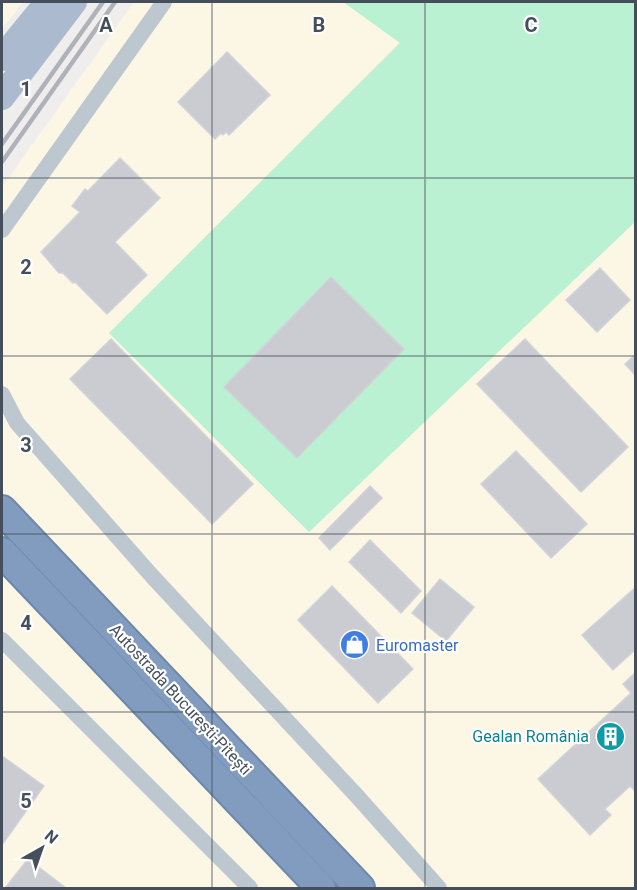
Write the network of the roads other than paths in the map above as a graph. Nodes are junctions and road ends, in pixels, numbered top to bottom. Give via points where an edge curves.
1 (48, 2) edge
2 (74, 2) edge
3 (164, 2) edge
4 (2, 58) edge
5 (2, 97) edge
6 (2, 230) edge
7 (2, 394) edge
8 (2, 510) edge
9 (2, 552) edge
10 (2, 640) edge
11 (250, 888) edge
12 (321, 888) edge
13 (360, 888) edge
14 (439, 888) edge

1 - 4 main road
2 - 5 main road
3 - 6 street
7 - 14 street via 17,423 152,576
8 - 13 highway, Autostrada București-Pitești
9 - 12 highway, Autostrada București-Pitești
10 - 11 street

